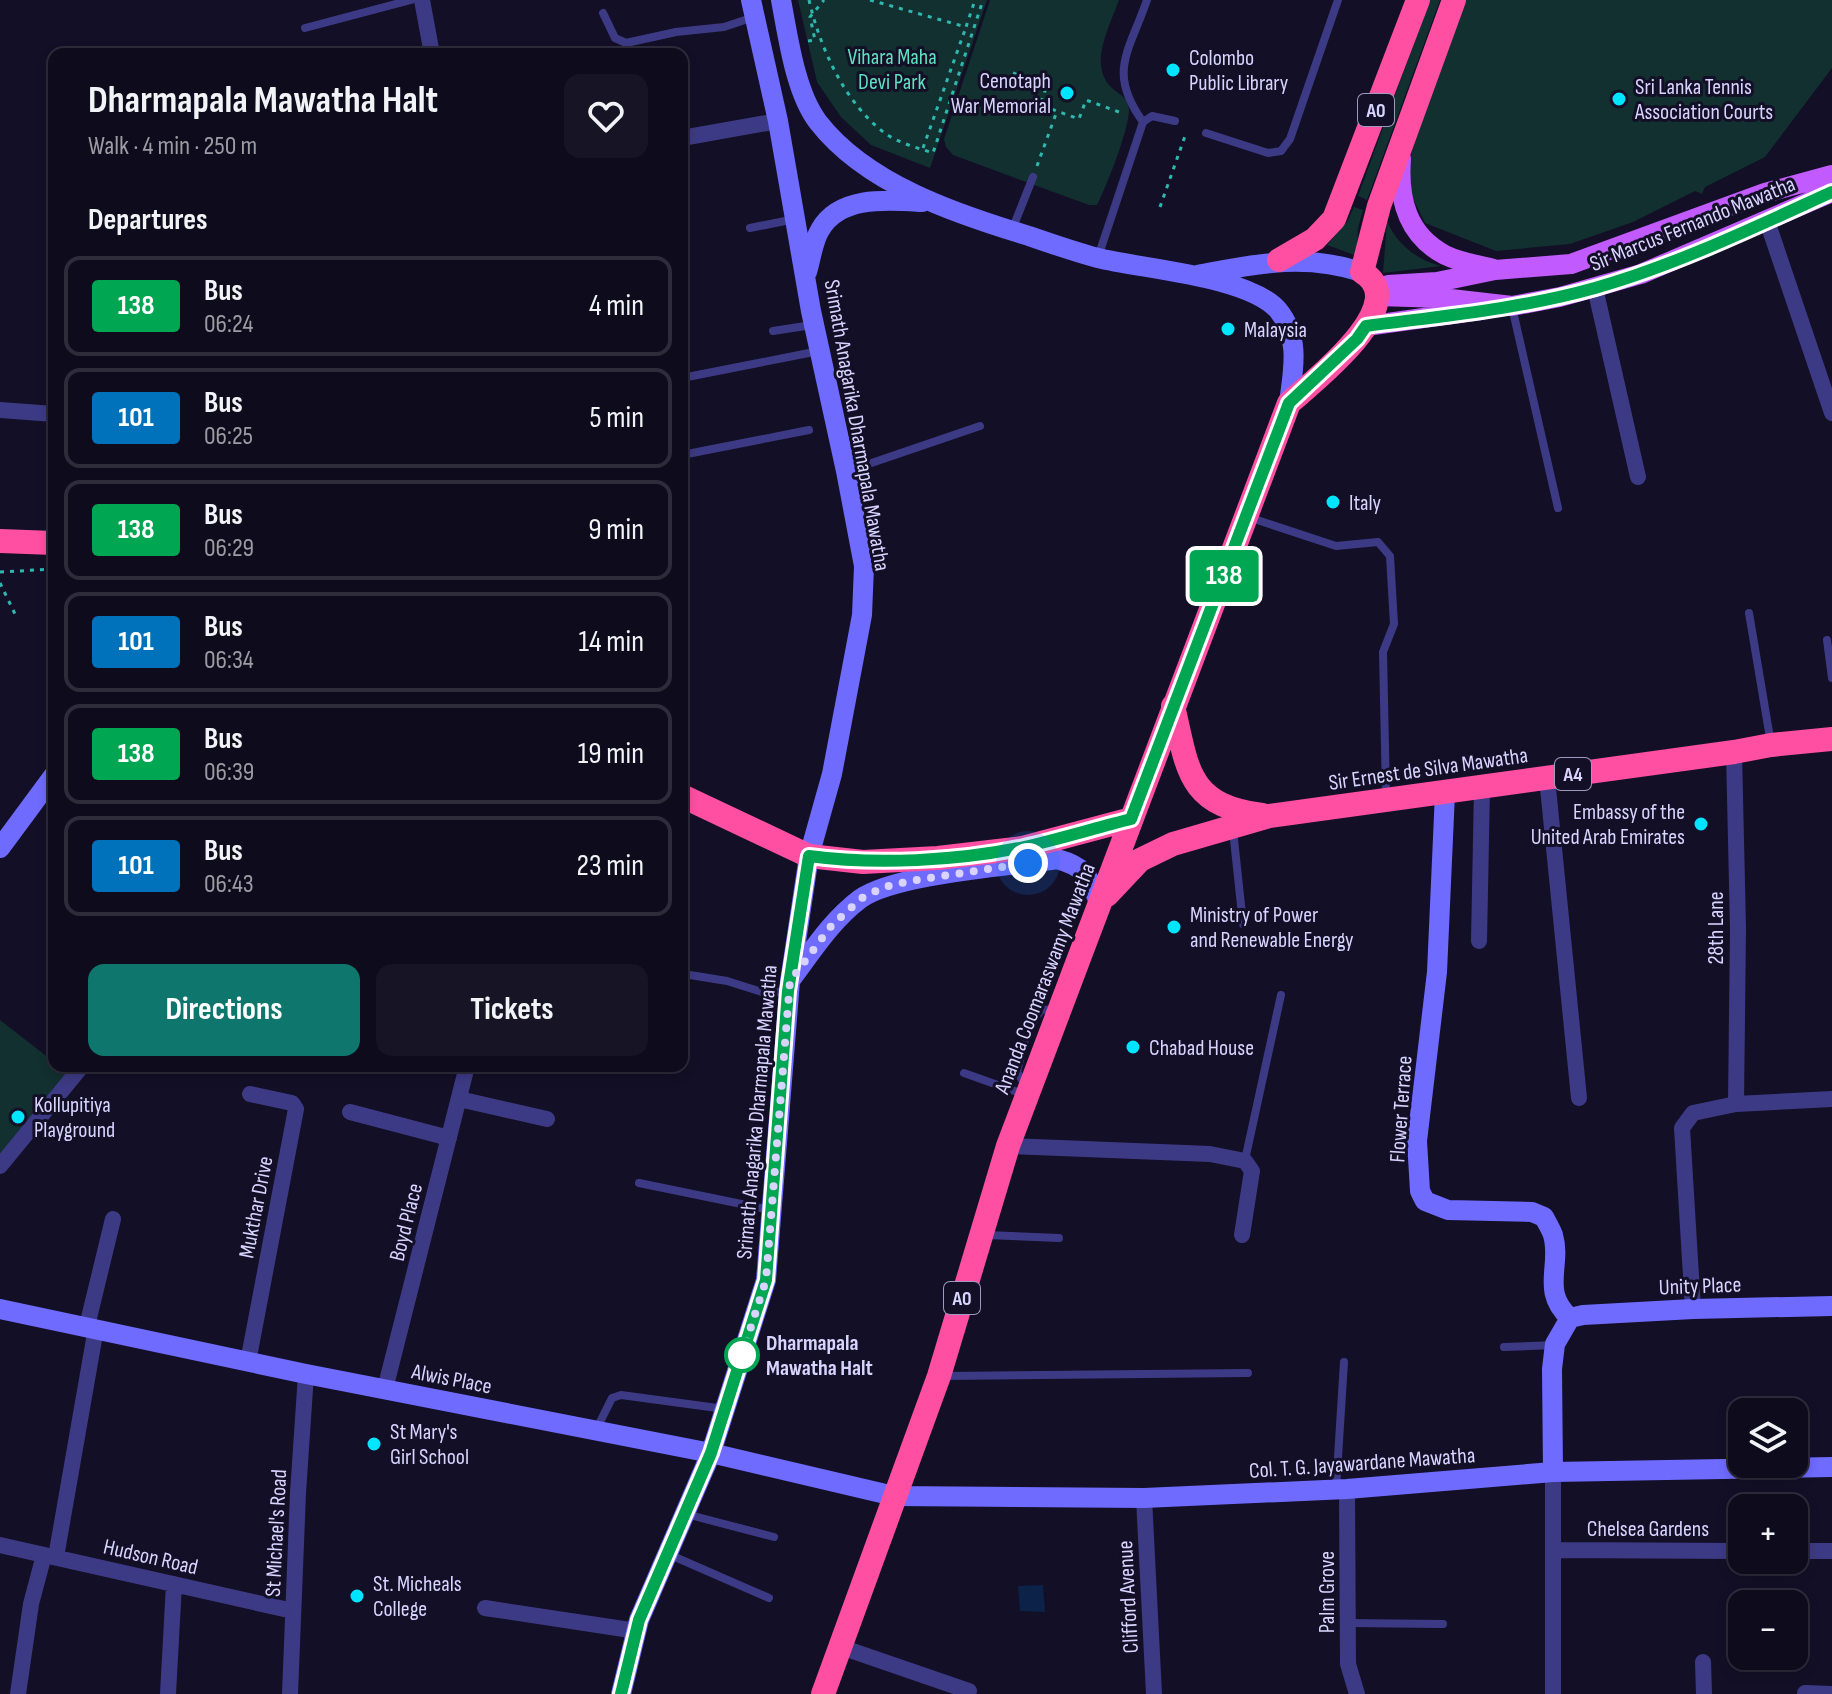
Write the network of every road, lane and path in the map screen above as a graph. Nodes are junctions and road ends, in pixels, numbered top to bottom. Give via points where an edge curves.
1 (411, 0) edge
2 (422, 0) edge
3 (781, 0) edge
4 (809, 0) edge
5 (824, 0) edge
6 (870, 0) edge
7 (891, 0) edge
8 (975, 0) edge
9 (983, 0) edge
10 (1147, 0) edge
11 (1338, 0) edge
12 (1418, 0) edge
13 (1454, 0) edge
14 (889, 6) junction
15 (753, 8) edge
16 (603, 13) dead end
17 (812, 13) junction
18 (966, 27) junction
19 (305, 28) dead end
20 (790, 45) junction
21 (431, 48) edge
22 (1013, 73) dead end
23 (1057, 111) junction
24 (1119, 112) dead end
25 (778, 121) junction
26 (1175, 121) dead end
27 (1143, 122) junction
28 (1206, 133) dead end
29 (1185, 136) dead end
30 (688, 137) edge
31 (1403, 139) junction
32 (923, 149) junction
33 (1832, 175) edge
34 (1033, 177) joint
35 (1832, 192) edge
36 (926, 202) junction
37 (1160, 207) dead end
38 (796, 219) junction
39 (1767, 221) junction
40 (750, 228) dead end
41 (1012, 231) junction
42 (1098, 258) junction
43 (1279, 260) junction
44 (1495, 270) junction
45 (806, 275) junction
46 (1192, 275) junction
47 (1372, 285) junction
48 (1595, 288) junction
49 (1512, 306) junction
50 (814, 324) junction
51 (1366, 326) junction
52 (773, 331) dead end
53 (820, 351) junction
54 (688, 377) edge
55 (1289, 403) junction
56 (0, 410) edge
57 (1832, 413) edge
58 (48, 414) edge
59 (980, 426) dead end
60 (809, 430) dead end
61 (688, 454) edge
62 (846, 471) junction
63 (1638, 477) dead end
64 (1558, 508) dead end
65 (1247, 517) junction
66 (0, 541) edge
67 (48, 543) edge
68 (48, 569) edge
69 (0, 572) edge
70 (0, 583) edge
71 (1749, 613) dead end
72 (15, 614) dead end
73 (1827, 640) dead end
74 (1832, 678) edge
75 (1173, 706) junction
76 (1832, 739) edge
77 (1771, 745) junction
78 (1734, 752) junction
79 (1547, 778) junction
80 (48, 783) edge
81 (1482, 788) junction
82 (1445, 793) junction
83 (688, 799) edge
84 (1386, 800) junction
85 (1269, 816) junction
86 (1131, 819) junction
87 (1233, 826) junction
88 (0, 848) edge
89 (809, 856) junction
90 (1099, 902) junction
91 (1243, 924) dead end
92 (1479, 941) dead end
93 (690, 975) dead end
94 (789, 986) junction
95 (1281, 995) dead end
96 (77, 1072) edge
97 (466, 1072) edge
98 (964, 1073) dead end
99 (1029, 1090) junction
100 (250, 1094) dead end
101 (1579, 1098) dead end
102 (459, 1099) junction
103 (1832, 1099) edge
104 (1736, 1104) junction
105 (350, 1112) dead end
106 (547, 1119) dead end
107 (449, 1138) junction
108 (1008, 1146) junction
109 (1245, 1161) junction
110 (0, 1166) edge
111 (639, 1183) dead end
112 (772, 1210) junction
113 (113, 1219) dead end
114 (981, 1235) junction
115 (1242, 1235) dead end
116 (1059, 1238) dead end
117 (1832, 1306) edge
118 (0, 1309) edge
119 (1693, 1309) junction
120 (1570, 1318) junction
121 (92, 1327) junction
122 (1555, 1344) junction
123 (1504, 1347) dead end
124 (248, 1362) junction
125 (1344, 1362) dead end
126 (1248, 1373) dead end
127 (306, 1374) junction
128 (939, 1376) junction
129 (385, 1389) junction
130 (725, 1409) junction
131 (596, 1431) junction
132 (711, 1453) junction
133 (1832, 1467) edge
134 (1553, 1472) junction
135 (1342, 1489) junction
136 (894, 1496) junction
137 (1144, 1498) junction
138 (685, 1513) junction
139 (774, 1537) dead end
140 (0, 1545) edge
141 (1554, 1550) junction
142 (1728, 1551) edge
143 (1808, 1551) edge
144 (1832, 1551) edge
145 (668, 1554) junction
146 (50, 1556) junction
147 (174, 1584) junction
148 (769, 1598) dead end
149 (485, 1608) dead end
150 (293, 1611) junction
151 (1348, 1623) junction
152 (1443, 1624) dead end
153 (637, 1631) junction
154 (841, 1647) junction
155 (1703, 1662) dead end
156 (969, 1691) dead end
157 (1805, 1693) edge
158 (18, 1694) edge
159 (168, 1694) edge
160 (290, 1694) edge
161 (621, 1694) edge
162 (823, 1694) edge
163 (1154, 1694) edge
164 (1357, 1694) edge
165 (1553, 1694) edge
166 (1704, 1694) edge
167 (1832, 1694) edge

1 - 19 lane
2 - 21 street
3 - 20 main road
4 - 17 path
5 - 17 path
6 - 14 path
7 - 14 path
8 - 18 path
9 - 32 path via 933,153
10 - 27 lane via 1122,68 1123,88
11 - 28 lane via 1290,139 1281,151 1268,153
12 - 43 highway, A0 via 1334,219 1315,239
13 - 31 highway, Ananda Coomaraswamy Mawatha / A0
14 - 18 path
15 - 16 lane via 724,27 626,43 615,38
15 - 25 main road, Srimath Anagarika Dharmapala Mawatha
17 - 20 path via 815,40
17 - 32 path via 833,67 860,110 888,135
18 - 32 path
20 - 36 main road via 816,120 846,152
22 - 23 path via 1047,85 1040,105
23 - 24 path via 1079,119 1086,100
23 - 34 path
25 - 30 street
25 - 38 main road, Srimath Anagarika Dharmapala Mawatha
26 - 27 lane via 1152,116
27 - 42 lane
29 - 37 path
31 - 44 main road via 1399,186 1417,234 1446,255
31 - 47 highway, Ananda Coomaraswamy Mawatha / A0 via 1379,206
33 - 44 main road, Sir Marcus Fernando Mawatha via 1765,193 1571,264
34 - 41 lane
35 - 39 main road, Sir Marcus Fernando Mawatha
36 - 41 main road, Sir Marcus Fernando Mawatha
36 - 45 main road via 881,200 848,206 819,230
38 - 40 lane
38 - 45 main road, Srimath Anagarika Dharmapala Mawatha
39 - 48 main road, Sir Marcus Fernando Mawatha
39 - 57 street
41 - 42 main road, Sir Marcus Fernando Mawatha
42 - 46 main road, Sir Marcus Fernando Mawatha
43 - 46 main road, Sir Marcus Fernando Mawatha
43 - 47 main road, Sir Marcus Fernando Mawatha via 1337,264
44 - 47 main road, Sir Marcus Fernando Mawatha via 1437,282
45 - 50 main road, Srimath Anagarika Dharmapala Mawatha
46 - 55 main road, Sir Marcus Fernando Mawatha via 1255,294 1278,310 1294,343
47 - 49 main road, Sir Marcus Fernando Mawatha
47 - 51 highway, Ananda Coomaraswamy Mawatha / A0
48 - 49 main road, Sir Marcus Fernando Mawatha
48 - 63 street
49 - 51 main road
49 - 64 lane
50 - 52 lane
50 - 53 main road, Srimath Anagarika Dharmapala Mawatha
51 - 55 highway, Ananda Coomaraswamy Mawatha / A0
53 - 54 lane
53 - 62 main road, Srimath Anagarika Dharmapala Mawatha
55 - 65 highway, Ananda Coomaraswamy Mawatha / A0
56 - 58 street
59 - 62 lane
60 - 61 lane
62 - 89 main road, Srimath Anagarika Dharmapala Mawatha via 864,566 862,615 832,774
65 - 75 highway, Ananda Coomaraswamy Mawatha / A0
65 - 84 lane via 1336,546 1378,542 1390,556 1394,624 1383,652
66 - 67 highway
68 - 69 path
70 - 72 path
71 - 77 lane
73 - 74 lane
75 - 85 highway, Sir Ernest de Silva Mawatha / A4 via 1190,777 1210,798 1233,811
75 - 86 highway, Ananda Coomaraswamy Mawatha / A0
76 - 77 highway, Sir Ernest de Silva Mawatha / A4
77 - 78 highway, Sir Ernest de Silva Mawatha / A4
78 - 79 highway, Sir Ernest de Silva Mawatha / A4
78 - 104 street, 28th Lane
79 - 81 highway, Sir Ernest de Silva Mawatha / A4
79 - 101 street
80 - 88 main road
81 - 82 highway, Sir Ernest de Silva Mawatha / A4
81 - 92 street
82 - 84 highway, Sir Ernest de Silva Mawatha / A4
82 - 120 main road, Flower Terrace via 1437,972 1417,1141 1420,1191 1425,1201 1448,1210 1532,1212 1544,1217 1554,1236 1553,1295
83 - 89 highway
84 - 85 highway, Sir Ernest de Silva Mawatha / A4
85 - 87 highway, Sir Ernest de Silva Mawatha / A4
86 - 89 highway via 1022,848 938,858 863,862
86 - 90 highway, Ananda Coomaraswamy Mawatha / A0
87 - 90 highway, Sir Ernest de Silva Mawatha / A4 via 1180,841 1140,860
87 - 91 lane
89 - 94 main road, Srimath Anagarika Dharmapala Mawatha
90 - 94 main road via 1080,866 1057,859 884,887 862,898 832,925
90 - 99 highway, Ananda Coomaraswamy Mawatha / A0
93 - 94 lane via 765,993
94 - 112 main road, Srimath Anagarika Dharmapala Mawatha
95 - 109 lane
96 - 110 street
97 - 102 street, Boyd Place
98 - 99 lane
99 - 108 highway, Ananda Coomaraswamy Mawatha / A0
100 - 124 street, Mukthar Drive via 292,1103 296,1109
102 - 106 street
102 - 107 street, Boyd Place
103 - 104 street
104 - 119 street via 1693,1113 1682,1128
105 - 107 street
107 - 129 street, Boyd Place
108 - 109 street via 1210,1154
108 - 114 highway, Ananda Coomaraswamy Mawatha / A0
109 - 115 street via 1252,1171
111 - 112 lane
112 - 130 main road, Srimath Anagarika Dharmapala Mawatha via 766,1280
113 - 121 street
114 - 116 lane
114 - 128 highway, Ananda Coomaraswamy Mawatha / A0
117 - 119 main road, Unity Place
118 - 121 main road, Alwis Place
119 - 120 main road, Unity Place
120 - 122 main road
121 - 124 main road, Alwis Place
121 - 146 street
122 - 123 lane
122 - 134 main road
124 - 127 main road, Alwis Place
125 - 135 lane
126 - 128 lane
127 - 129 main road, Alwis Place
127 - 150 street, St Michael's Road
128 - 136 highway, Ananda Coomaraswamy Mawatha / A0
129 - 131 main road, Alwis Place
130 - 131 lane via 621,1395 612,1398
130 - 132 main road, Srimath Anagarika Dharmapala Mawatha
131 - 132 main road, Alwis Place
132 - 136 main road, Alwis Place
132 - 138 main road, Srimath Anagarika Dharmapala Mawatha
133 - 134 main road, Col. T. G. Jayawardane Mawatha
134 - 135 main road, Col. T. G. Jayawardane Mawatha
134 - 141 street
135 - 137 main road, Col. T. G. Jayawardane Mawatha
135 - 151 street, Palm Grove
136 - 137 main road, Col. T. G. Jayawardane Mawatha
136 - 154 highway, Ananda Coomaraswamy Mawatha / A0
137 - 163 street, Clifford Avenue
138 - 139 lane
138 - 145 main road, Srimath Anagarika Dharmapala Mawatha
140 - 146 street, Hudson Road
141 - 142 street, Chelsea Gardens
141 - 165 street
143 - 144 street
145 - 148 lane
145 - 153 main road, Srimath Anagarika Dharmapala Mawatha
146 - 147 street, Hudson Road
146 - 158 street via 31,1604
147 - 150 street, Hudson Road
147 - 159 street
149 - 153 street
150 - 160 street, St Michael's Road
151 - 152 lane
151 - 164 street, Palm Grove via 1348,1664
153 - 161 main road, Srimath Anagarika Dharmapala Mawatha
154 - 156 street
154 - 162 highway, Ananda Coomaraswamy Mawatha / A0
155 - 166 street
157 - 167 street

